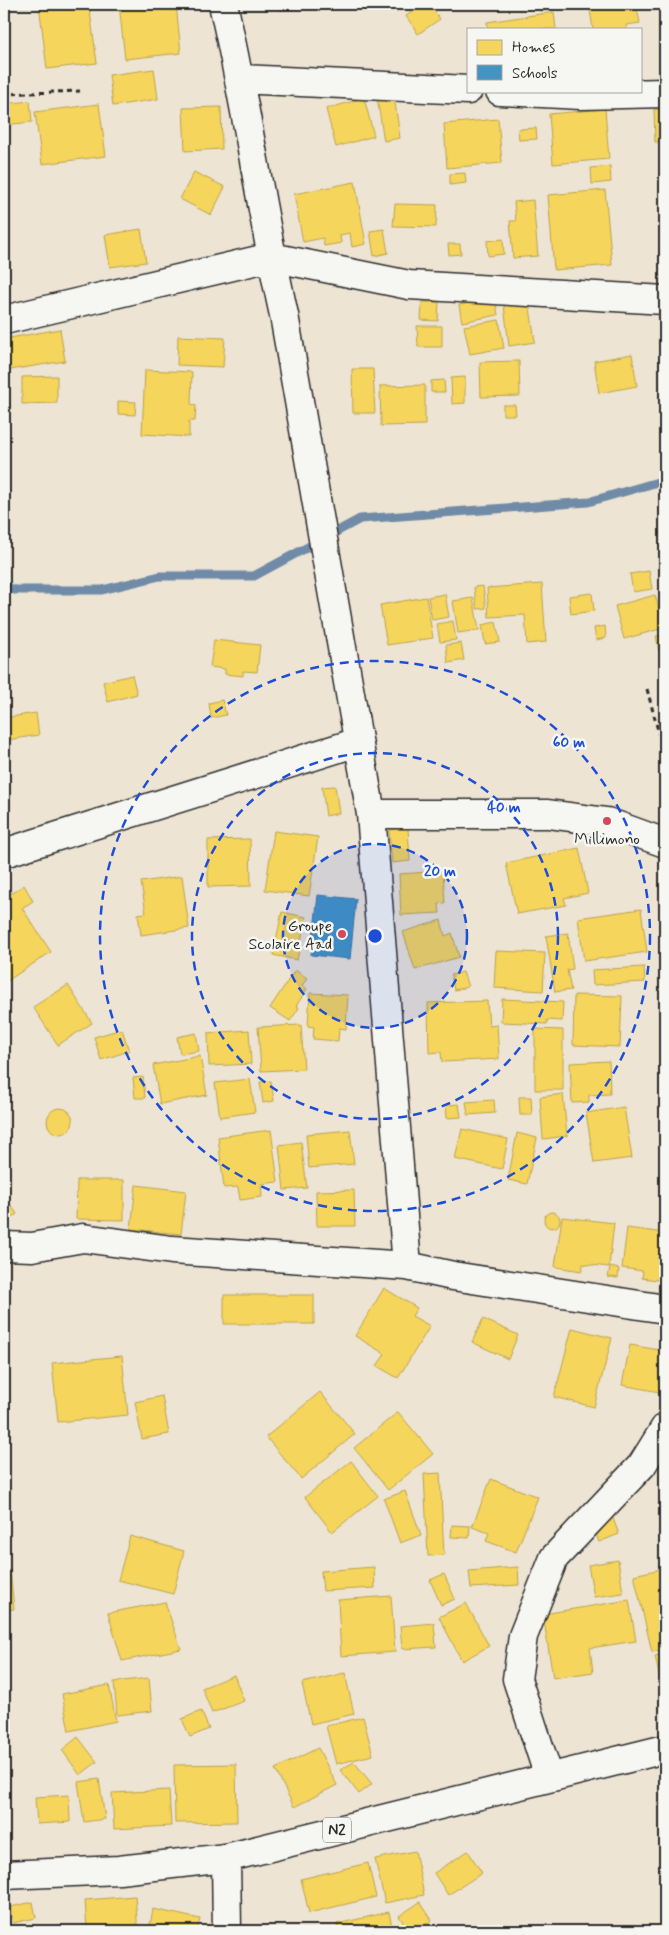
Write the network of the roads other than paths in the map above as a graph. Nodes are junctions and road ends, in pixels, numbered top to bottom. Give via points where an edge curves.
1 (223, 4) edge
2 (240, 79) junction
3 (467, 90) edge
4 (520, 92) edge
5 (665, 93) edge
6 (271, 257) junction
7 (665, 300) edge
8 (4, 320) edge
9 (358, 742) junction
10 (371, 814) junction
11 (665, 843) edge
12 (4, 853) edge
13 (4, 1246) edge
14 (407, 1266) junction
15 (665, 1309) edge
16 (665, 1428) edge
17 (665, 1748) edge
18 (549, 1777) junction
19 (226, 1858) junction
20 (4, 1875) edge
21 (227, 1931) edge

1 - 2 main road
2 - 3 main road
2 - 6 main road
4 - 5 main road via 581,95
6 - 7 main road via 409,285
6 - 8 main road
6 - 9 main road via 284,315
9 - 10 main road
9 - 12 main road
10 - 11 main road via 548,814 607,822
10 - 14 main road
13 - 14 main road via 32,1247 83,1238 172,1250
14 - 15 main road
16 - 18 main road via 642,1465 554,1558 523,1636 517,1679
17 - 18 main road, N2
18 - 19 main road, N2
19 - 20 main road, N2 via 119,1870
19 - 21 main road

